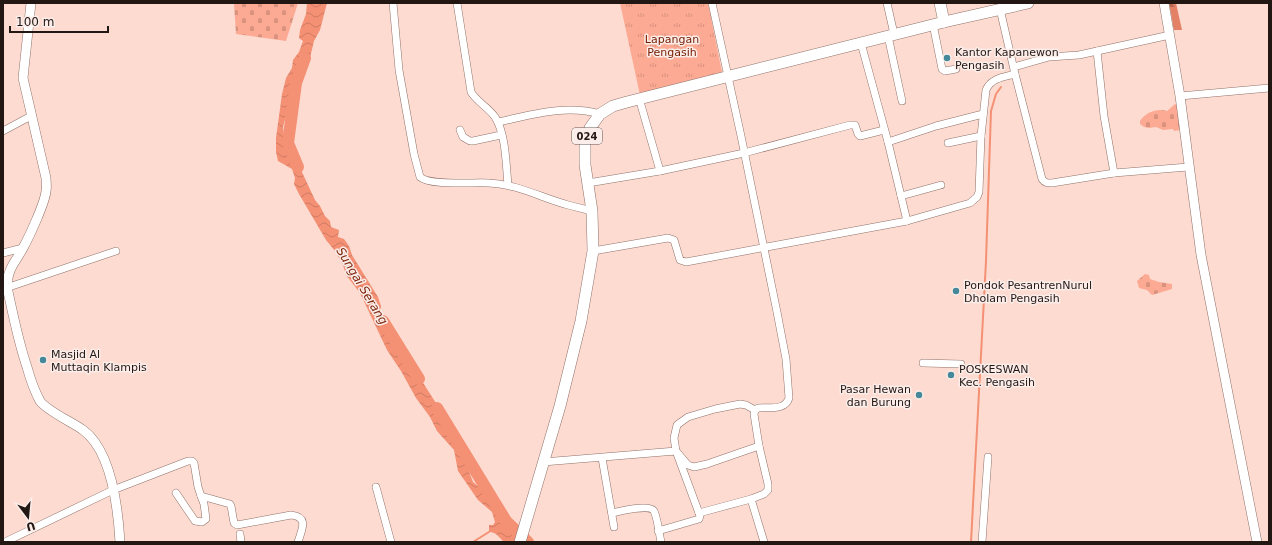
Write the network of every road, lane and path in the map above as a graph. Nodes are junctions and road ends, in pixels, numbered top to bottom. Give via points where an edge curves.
1 (31, 3) edge
2 (392, 3) edge
3 (457, 3) edge
4 (712, 3) edge
5 (887, 3) edge
6 (940, 3) edge
7 (1028, 3) edge
8 (1164, 3) edge
9 (1000, 9) junction
10 (944, 22) junction
11 (933, 24) junction
12 (891, 35) junction
13 (1170, 35) junction
14 (860, 43) junction
15 (1097, 51) junction
16 (956, 70) dead end
17 (1014, 71) junction
18 (727, 76) junction
19 (1269, 88) edge
20 (1180, 96) junction
21 (639, 98) junction
22 (902, 101) dead end
23 (600, 114) junction
24 (983, 114) junction
25 (31, 116) junction
26 (498, 122) junction
27 (460, 130) dead end
28 (884, 130) junction
29 (3, 131) edge
30 (502, 135) junction
31 (981, 136) junction
32 (888, 142) junction
33 (948, 143) dead end
34 (744, 153) junction
35 (1188, 167) junction
36 (660, 171) junction
37 (1114, 173) junction
38 (588, 183) junction
39 (508, 185) junction
40 (941, 185) dead end
41 (901, 196) junction
42 (592, 211) junction
43 (907, 220) junction
44 (23, 248) junction
45 (763, 248) junction
46 (116, 251) dead end
47 (593, 251) junction
48 (3, 253) edge
49 (5, 288) edge
50 (923, 363) dead end
51 (961, 364) dead end
52 (755, 410) junction
53 (759, 446) junction
54 (676, 451) junction
55 (988, 457) dead end
56 (602, 458) junction
57 (543, 462) junction
58 (376, 487) dead end
59 (113, 490) junction
60 (176, 493) dead end
61 (201, 496) junction
62 (751, 499) junction
63 (612, 513) junction
64 (698, 513) junction
65 (614, 528) dead end
66 (658, 531) junction
67 (240, 534) dead end
68 (5, 542) edge
69 (120, 542) edge
70 (241, 542) edge
71 (298, 542) edge
72 (391, 542) edge
73 (520, 542) edge
74 (661, 542) edge
75 (764, 542) edge
76 (982, 542) edge
77 (1257, 542) edge

1 - 25 street via 23,67
2 - 39 street via 399,70 420,177 426,181
3 - 26 street via 471,92
4 - 18 street
5 - 12 street
6 - 10 main road
7 - 9 main road
8 - 13 street
9 - 10 main road
9 - 17 street
10 - 11 main road, 024
11 - 12 main road, 024
11 - 16 street via 942,69
12 - 14 main road, 024
12 - 22 street
13 - 15 street
13 - 20 street
14 - 18 main road, 024
14 - 28 street
15 - 17 street via 1049,57
15 - 37 street via 1104,116
17 - 24 street via 988,85
17 - 37 street via 1044,182 1052,184
18 - 21 main road, 024
18 - 34 street
19 - 20 street
20 - 35 street
21 - 23 main road, 024 via 613,106
21 - 36 street
23 - 26 street via 572,109
23 - 38 main road, 024 via 590,128 585,143
24 - 31 street
24 - 32 street
25 - 29 street
25 - 44 street via 46,178 46,191
26 - 30 street
27 - 30 street via 463,138 470,141
28 - 32 street
28 - 34 street via 860,136 853,124
30 - 39 street
31 - 33 street
31 - 43 street via 977,197 970,203
32 - 41 street
34 - 36 street
34 - 45 street
35 - 37 street
35 - 77 street via 1202,255
36 - 38 street
38 - 42 main road, 024
39 - 42 street
40 - 41 street
41 - 43 street
42 - 47 main road, 024
43 - 45 street
44 - 48 street
44 - 49 street via 9,270
45 - 47 street via 686,262 680,260 674,240 668,238
45 - 52 street via 786,358 789,398 782,406
46 - 49 street
47 - 57 main road, 024 via 581,321
49 - 59 street via 36,394 42,402 84,430 99,448
50 - 51 street
52 - 53 street
52 - 54 street via 740,404 684,419 677,425 675,432
53 - 54 street via 694,467 688,465
53 - 62 street via 768,490
54 - 56 street
54 - 64 street
55 - 76 street
56 - 57 street
56 - 63 street
57 - 73 main road, 024
58 - 72 street
59 - 61 street via 192,461
59 - 68 street
59 - 69 street
60 - 61 street via 192,519 202,522 206,519 206,514
61 - 71 street via 230,504 234,523 237,525 291,515 302,518
62 - 64 street
62 - 75 street
63 - 65 street
63 - 66 street via 651,508 654,510
64 - 66 street via 699,519
66 - 74 street
67 - 70 street

